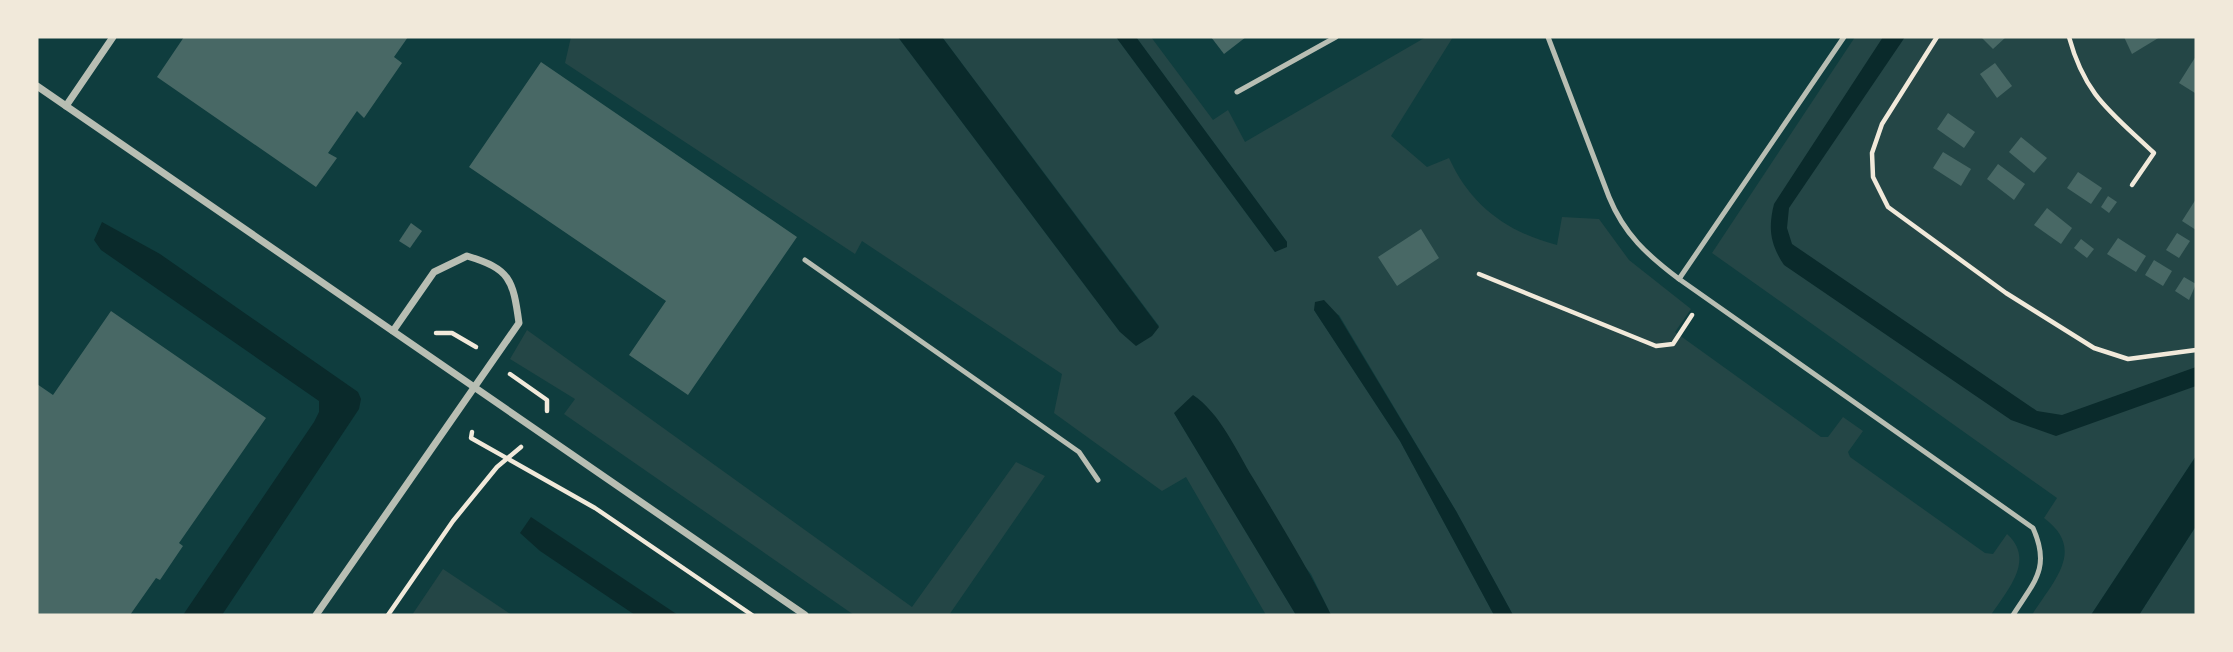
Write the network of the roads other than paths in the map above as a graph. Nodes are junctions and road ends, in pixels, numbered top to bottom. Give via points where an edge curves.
1 (113, 37) edge
2 (1336, 37) edge
3 (1548, 37) edge
4 (1844, 37) edge
5 (37, 86) edge
6 (1237, 92) dead end
7 (66, 106) junction
8 (805, 260) dead end
9 (1679, 279) junction
10 (393, 331) junction
11 (475, 385) junction
12 (1098, 480) dead end
13 (316, 615) edge
14 (805, 615) edge
15 (2013, 615) edge

1 - 7 street
2 - 6 lane
3 - 9 lane via 1620,223
4 - 9 lane
5 - 7 street
7 - 10 street
8 - 12 lane via 1079,452
9 - 15 lane via 2033,528 2042,548 2040,573
10 - 11 street
10 - 11 street via 433,272 467,256 497,265 515,290 519,323
11 - 13 street
11 - 14 street

